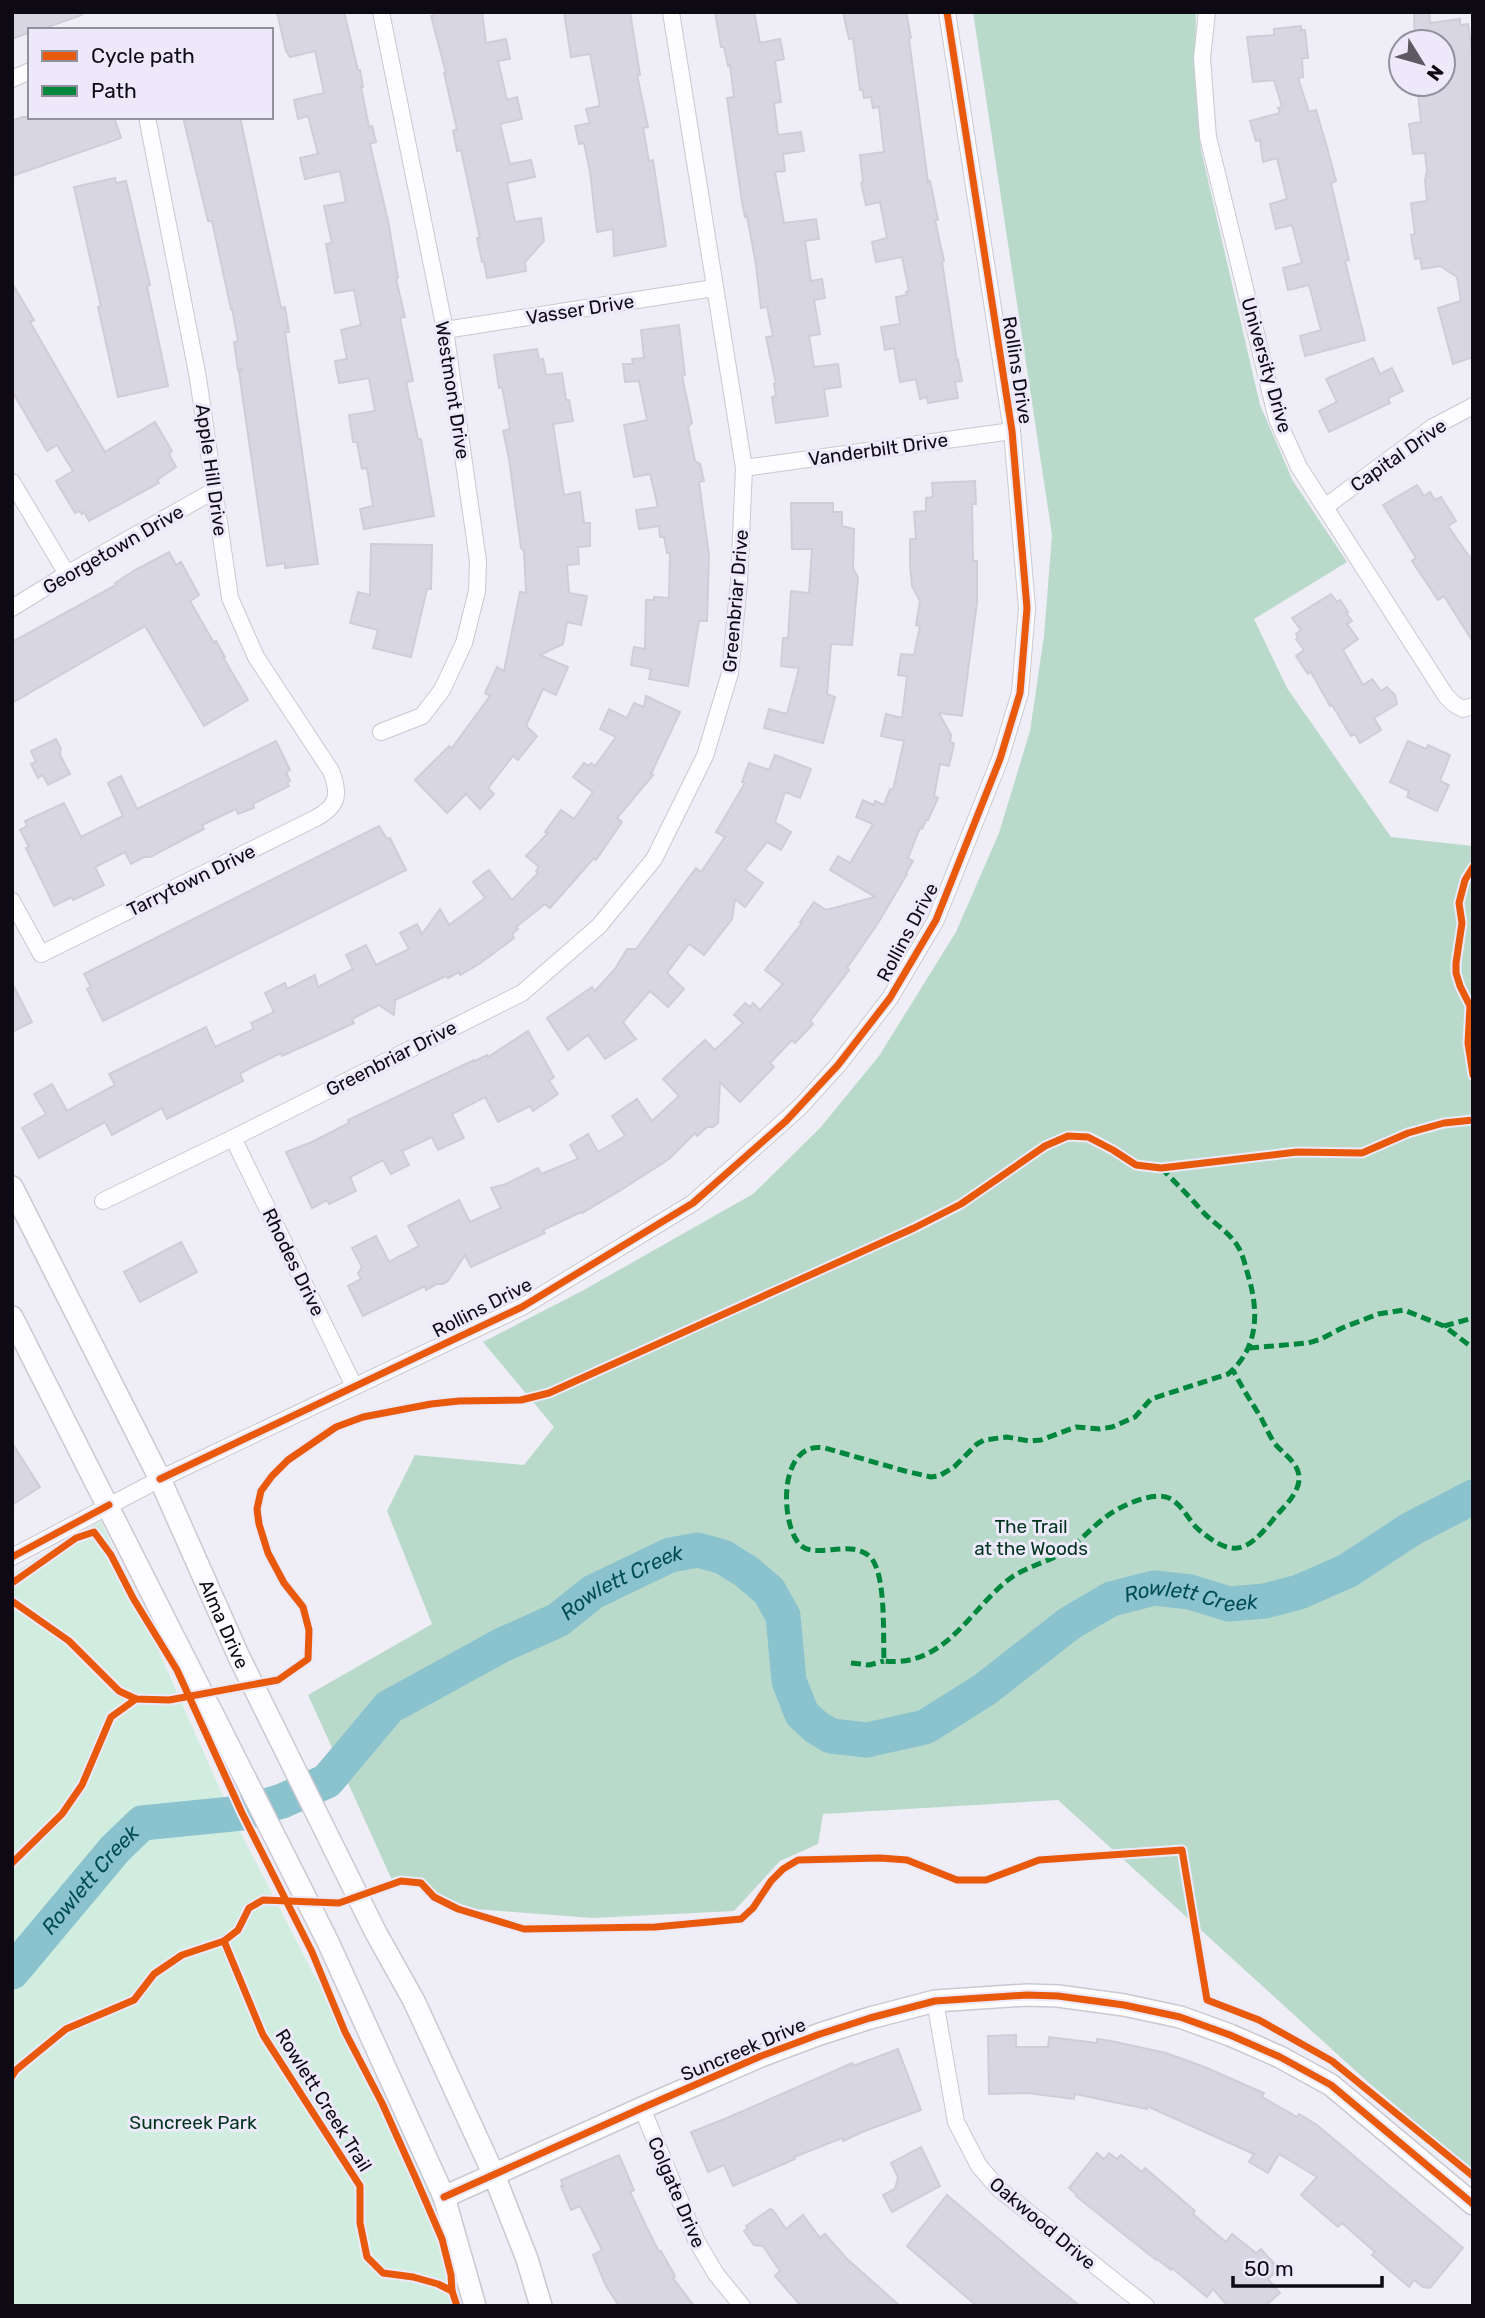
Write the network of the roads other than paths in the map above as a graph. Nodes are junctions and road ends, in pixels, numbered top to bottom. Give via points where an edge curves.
1 (381, 12) edge
2 (671, 12) edge
3 (947, 12) edge
4 (1207, 12) edge
5 (28, 72) edge
6 (12, 79) edge
7 (147, 119) edge
8 (714, 288) junction
9 (445, 330) junction
10 (1473, 406) edge
11 (1012, 431) junction
12 (744, 468) junction
13 (12, 482) edge
14 (215, 490) junction
15 (1325, 507) junction
16 (67, 574) junction
17 (12, 608) edge
18 (1473, 706) edge
19 (381, 732) dead end
20 (336, 799) joint
21 (12, 901) edge
22 (233, 1139) junction
23 (12, 1187) edge
24 (103, 1201) dead end
25 (12, 1317) edge
26 (354, 1386) junction
27 (160, 1479) junction
28 (109, 1505) junction
29 (12, 1557) edge
30 (935, 2001) junction
31 (642, 2108) junction
32 (494, 2175) junction
33 (444, 2197) junction
34 (1473, 2204) edge
35 (475, 2306) edge
36 (541, 2306) edge
37 (742, 2306) edge
38 (1146, 2306) edge

1 - 9 street, Westmont Drive
2 - 8 street, Greenbriar Drive
3 - 11 street, Rollins Drive
4 - 15 street, University Drive via 1202,58 1208,137 1277,419 1299,467
5 - 6 street
7 - 14 street, Apple Hill Drive
8 - 9 street, Vasser Drive
8 - 12 street, Greenbriar Drive
9 - 19 street, Westmont Drive via 478,561 477,592 464,643 442,690 422,716
10 - 15 street, Capital Drive via 1433,427
11 - 12 street, Vanderbilt Drive
11 - 26 street, Rollins Drive via 1027,608 1020,694 1000,759 936,920 890,998 801,1106 693,1203 522,1307
12 - 22 street, Greenbriar Drive via 730,673 705,756 654,859 599,926 522,992
13 - 16 street
14 - 16 street, Georgetown Drive
14 - 20 street, Apple Hill Drive via 230,598 256,657 331,771
15 - 18 street, University Drive via 1436,681 1454,704 1463,709
16 - 17 street, Georgetown Drive
20 - 21 street, Tarrytown Drive via 314,819 41,954
22 - 24 street, Greenbriar Drive
22 - 26 street, Rhodes Drive
23 - 27 main road, Alma Drive
25 - 28 main road
26 - 27 street, Rollins Drive
27 - 28 street, Rollins Drive
27 - 32 main road, Alma Drive via 239,1657 414,2001
28 - 29 street, Rollins Drive
28 - 33 main road via 328,1942
30 - 31 main road, Suncreek Drive via 820,2034
30 - 34 main road, Suncreek Drive via 1058,1996 1169,2014 1230,2035 1328,2083
30 - 38 street, Oakwood Drive via 956,2122 979,2166 999,2189
31 - 32 main road, Suncreek Drive
31 - 37 street, Colgate Drive via 696,2241
32 - 33 main road, Suncreek Drive
32 - 36 main road, Alma Drive
33 - 35 main road

